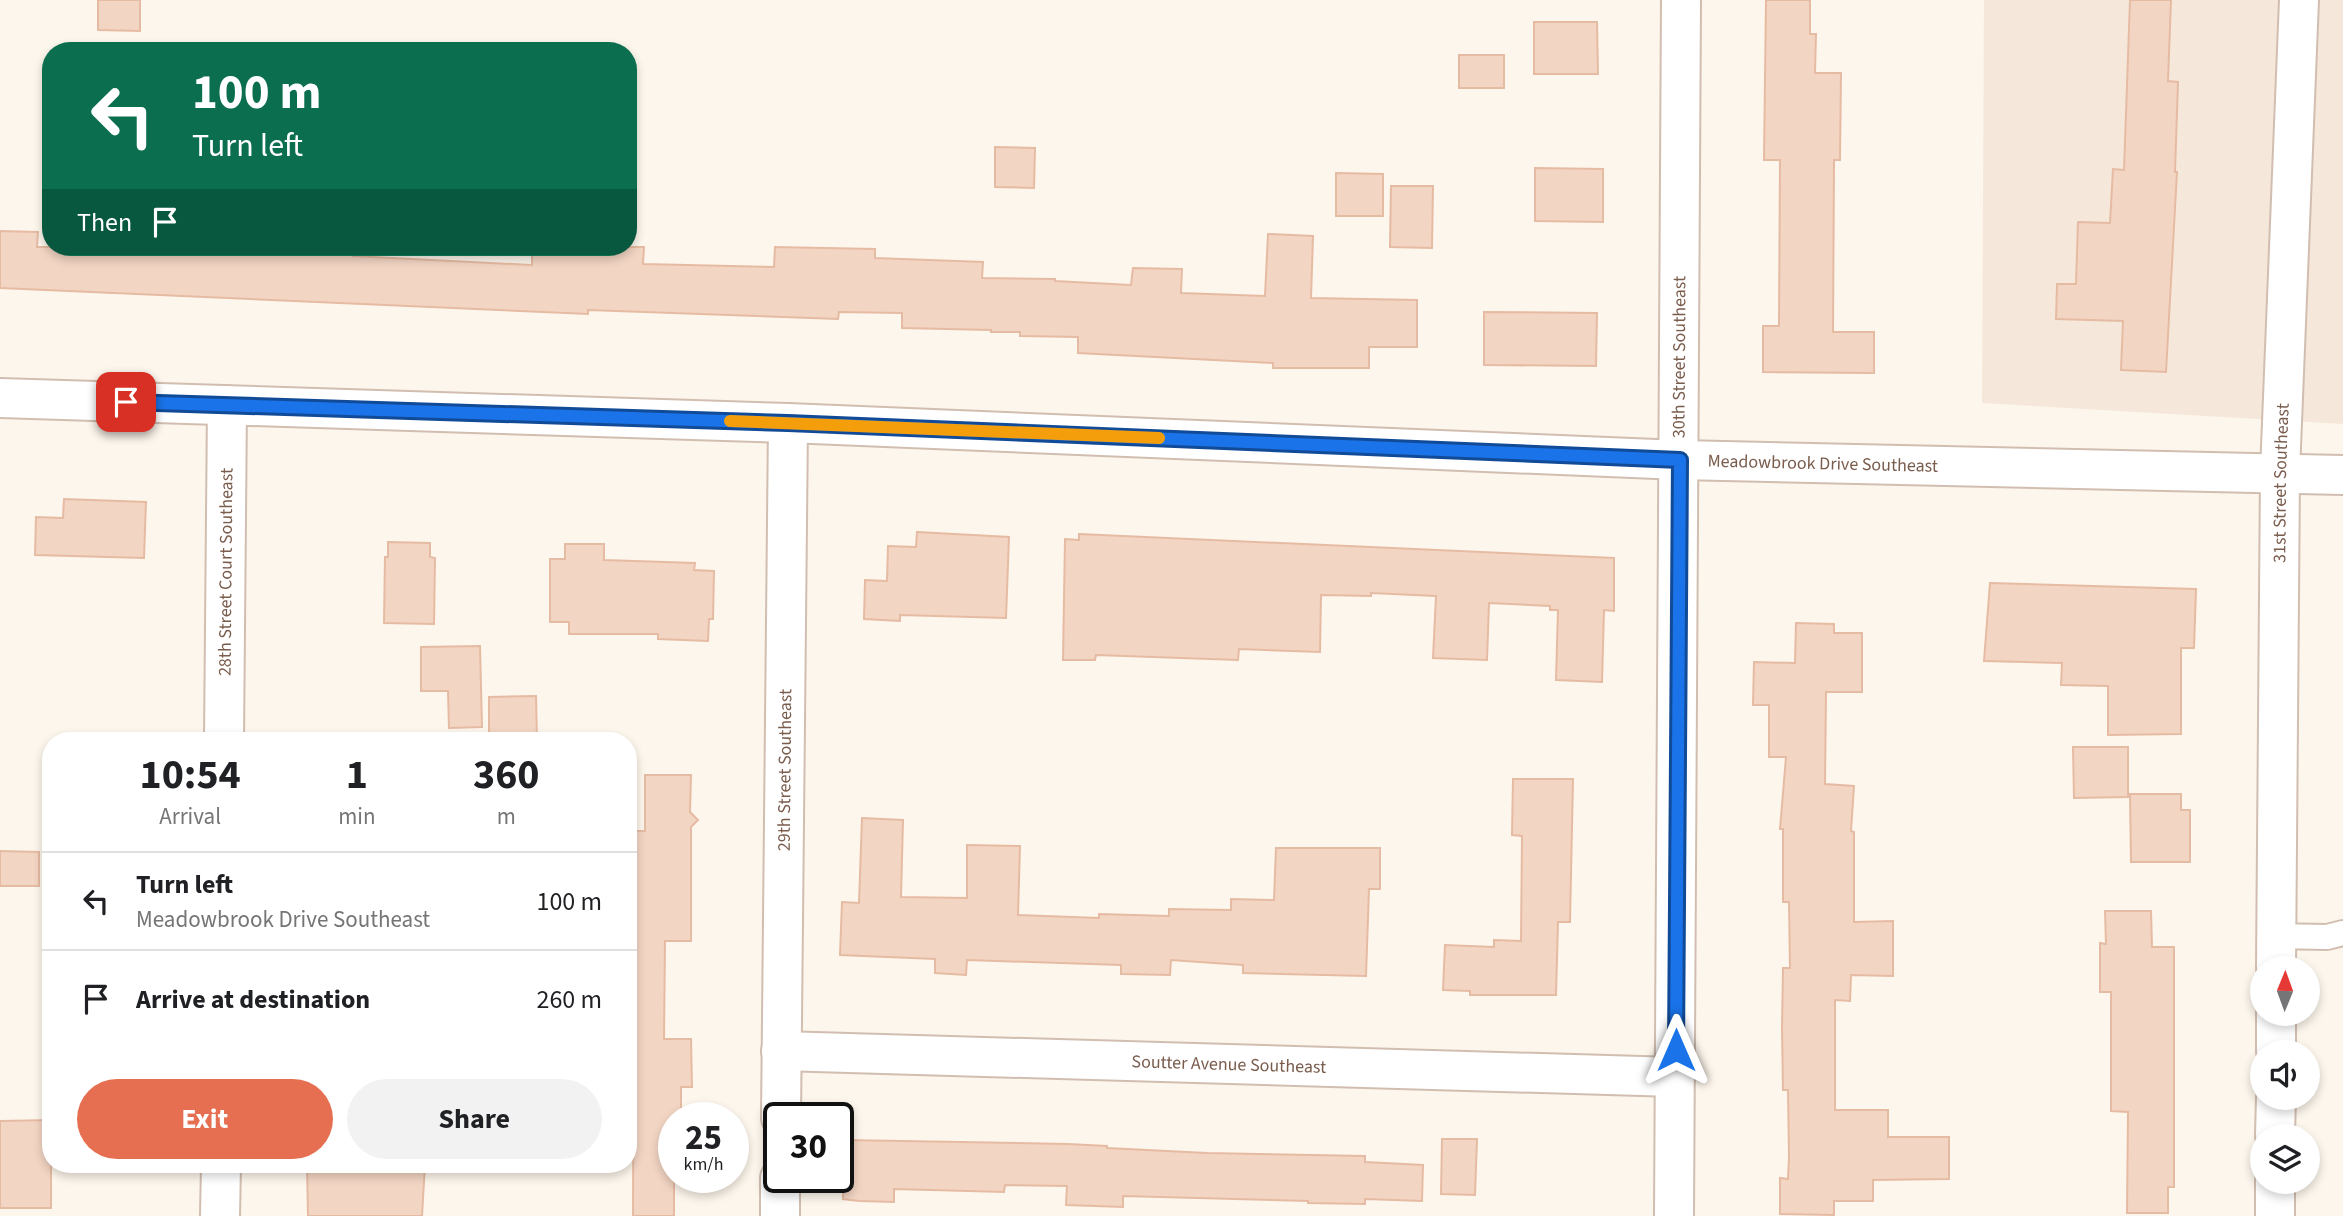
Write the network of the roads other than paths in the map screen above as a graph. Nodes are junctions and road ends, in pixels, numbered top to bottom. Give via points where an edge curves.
1 (1681, 0) edge
2 (2299, 0) edge
3 (0, 398) edge
4 (227, 405) junction
5 (788, 423) junction
6 (1680, 460) junction
7 (2280, 472) junction
8 (2343, 475) edge
9 (224, 732) edge
10 (2343, 933) edge
11 (2276, 952) edge
12 (781, 1051) junction
13 (1675, 1077) junction
14 (780, 1102) edge
15 (221, 1173) edge
16 (780, 1193) edge
17 (2275, 1194) edge
18 (220, 1216) edge
19 (780, 1216) edge
20 (1674, 1216) edge
21 (2275, 1216) edge

1 - 6 street, 30th Street Southeast
2 - 7 street, 31st Street Southeast
3 - 4 street, Meadowbrook Drive Southeast
4 - 5 street, Meadowbrook Drive Southeast
4 - 9 street, 28th Street Court Southeast
5 - 6 street, Meadowbrook Drive Southeast
5 - 12 street, 29th Street Southeast
6 - 7 street, Meadowbrook Drive Southeast
6 - 13 street, 30th Street Southeast
7 - 8 street, Meadowbrook Drive Southeast
7 - 11 street, 31st Street Southeast
10 - 11 lane
12 - 13 street, Soutter Avenue Southeast
12 - 14 street, 29th Street Southeast
13 - 20 street, 30th Street Southeast
15 - 18 street
16 - 19 street
17 - 21 street

